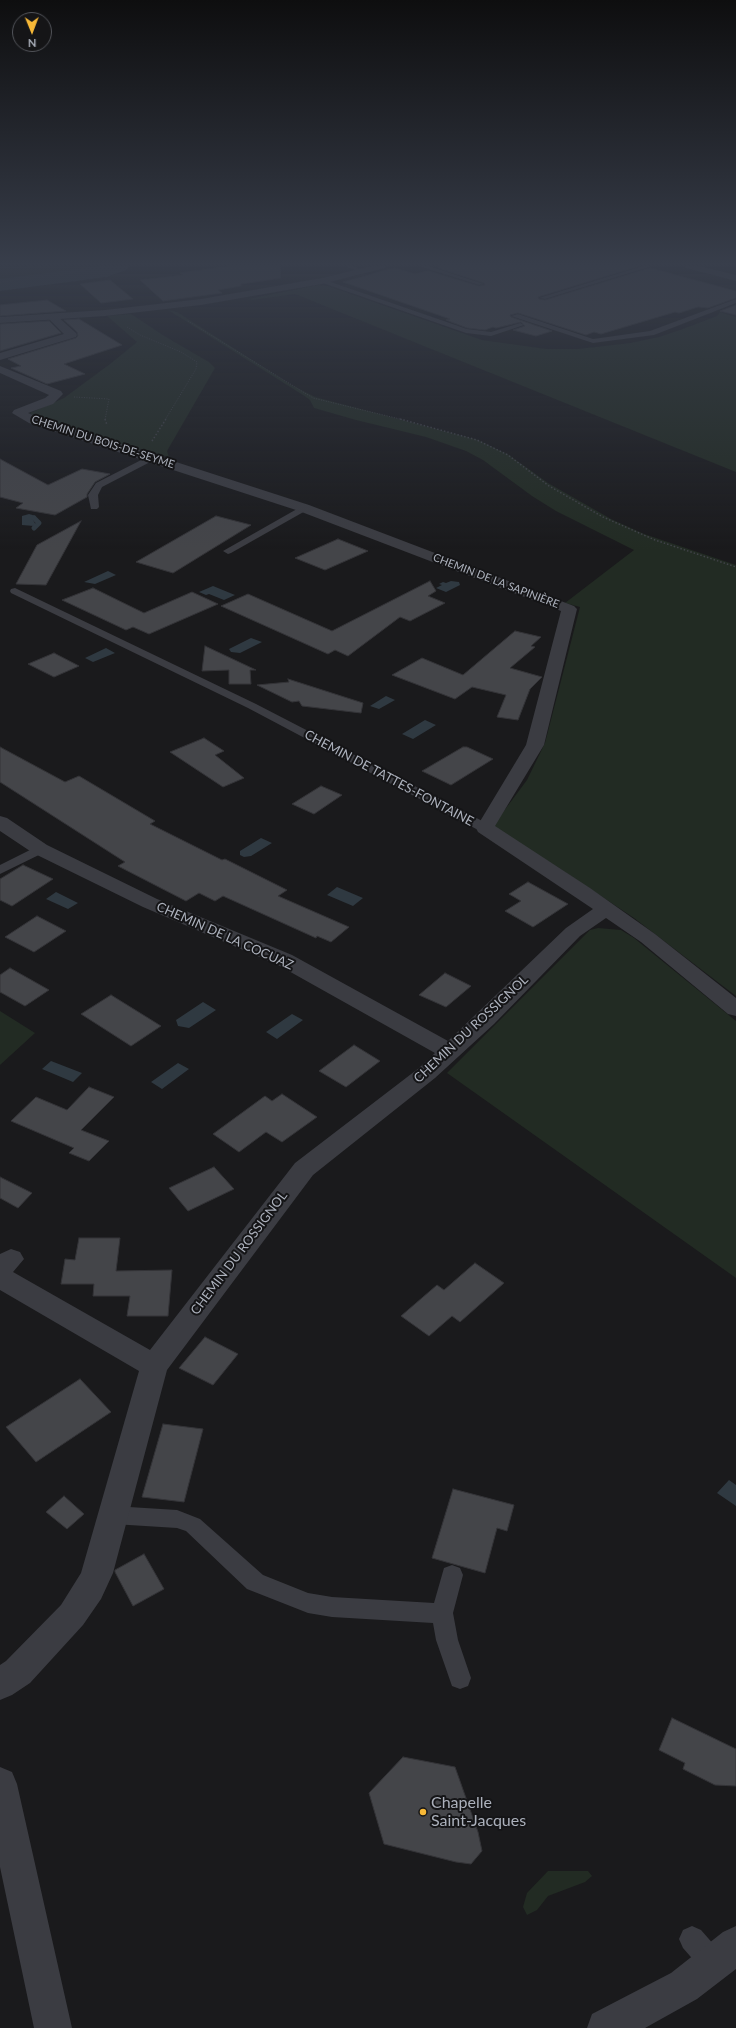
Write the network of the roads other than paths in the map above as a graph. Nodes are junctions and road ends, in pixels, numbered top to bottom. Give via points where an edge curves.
1 (0, 369) edge
2 (152, 458) junction
3 (221, 481) joint
4 (94, 507) dead end
5 (304, 508) junction
6 (228, 551) dead end
7 (15, 591) dead end
8 (0, 822) edge
9 (484, 828) junction
10 (40, 850) junction
11 (0, 870) edge
12 (606, 909) junction
13 (736, 1009) edge
14 (450, 1052) junction
15 (4, 1269) edge
16 (154, 1366) junction
17 (113, 1515) junction
18 (452, 1575) dead end
19 (442, 1613) junction
20 (460, 1678) dead end
21 (0, 1684) edge
22 (0, 1784) edge
23 (714, 1949) edge
24 (53, 2028) edge
25 (606, 2028) edge

1 - 2 street, CHEMIN DU BOIS-DE-SEYME via 58,394 49,401 18,413
2 - 3 street, CHEMIN DU BOIS-DE-SEYME
2 - 4 lane via 99,486 93,495
3 - 5 street, CHEMIN DE LA SAPINIÈRE
5 - 6 lane
5 - 9 street, CHEMIN DE LA SAPINIÈRE via 569,609 535,745
7 - 9 lane, CHEMIN DE TATTES-FONTAINE via 252,706
8 - 10 street, CHEMIN DE LA COCUAZ
9 - 12 street, CHEMIN DE TATTES-FONTAINE
10 - 11 lane
10 - 14 street, CHEMIN DE LA COCUAZ via 150,903 285,960
12 - 13 street, CHEMIN DE TATTES-FONTAINE via 648,938
12 - 14 street, CHEMIN DU ROSSIGNOL via 573,932
14 - 16 street, CHEMIN DU ROSSIGNOL via 304,1169
15 - 16 street
16 - 17 street, CHEMIN DU ROSSIGNOL
17 - 19 lane via 149,1516 193,1525 255,1582 308,1603 332,1607
17 - 21 street, CHEMIN DU ROSSIGNOL via 90,1589 72,1615 18,1672
18 - 19 lane
19 - 20 lane via 447,1640
22 - 24 street
23 - 25 street via 684,1986

